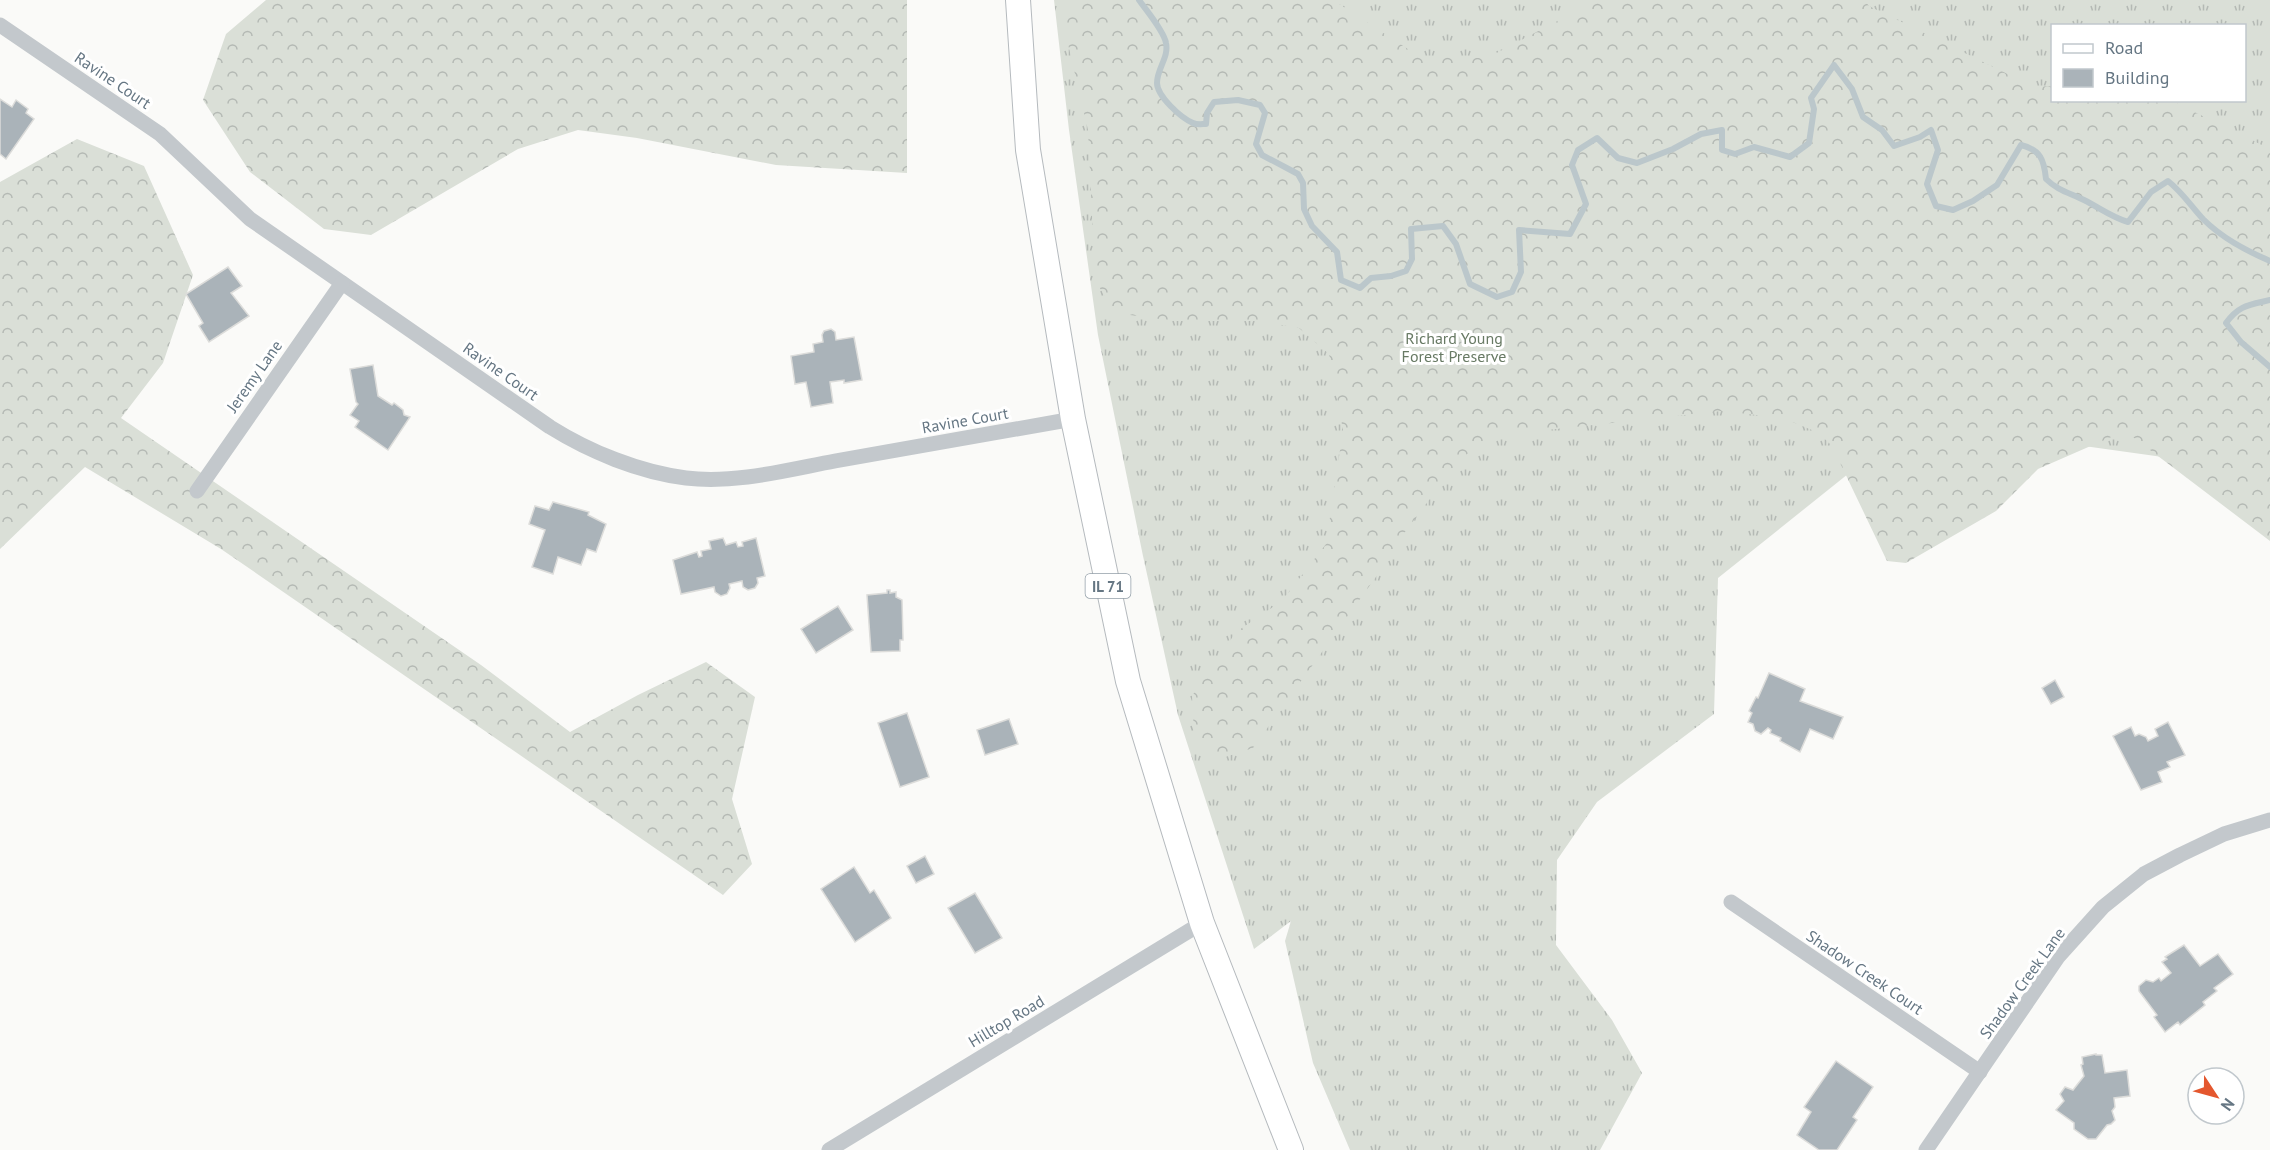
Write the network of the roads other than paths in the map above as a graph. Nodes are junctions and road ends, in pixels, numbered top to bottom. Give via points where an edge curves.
1 (1018, 0) edge
2 (0, 25) edge
3 (342, 282) junction
4 (1073, 419) junction
5 (196, 491) dead end
6 (2270, 820) edge
7 (1731, 902) dead end
8 (1202, 923) junction
9 (1980, 1072) junction
10 (829, 1150) edge
11 (1291, 1150) edge
12 (1926, 1150) edge

1 - 4 main road, IL 71 via 1028,150
2 - 3 street, Ravine Court via 160,134 250,219
3 - 4 street, Ravine Court via 579,445 652,471 686,478 746,477
3 - 5 street, Jeremy Lane
4 - 8 main road, IL 71 via 1128,681
6 - 9 street, Shadow Creek Lane via 2224,834 2180,855 2144,874 2103,907 2058,957
7 - 9 street, Shadow Creek Court
8 - 10 street, Hilltop Road
8 - 11 main road, IL 71
9 - 12 street, Shadow Creek Lane

